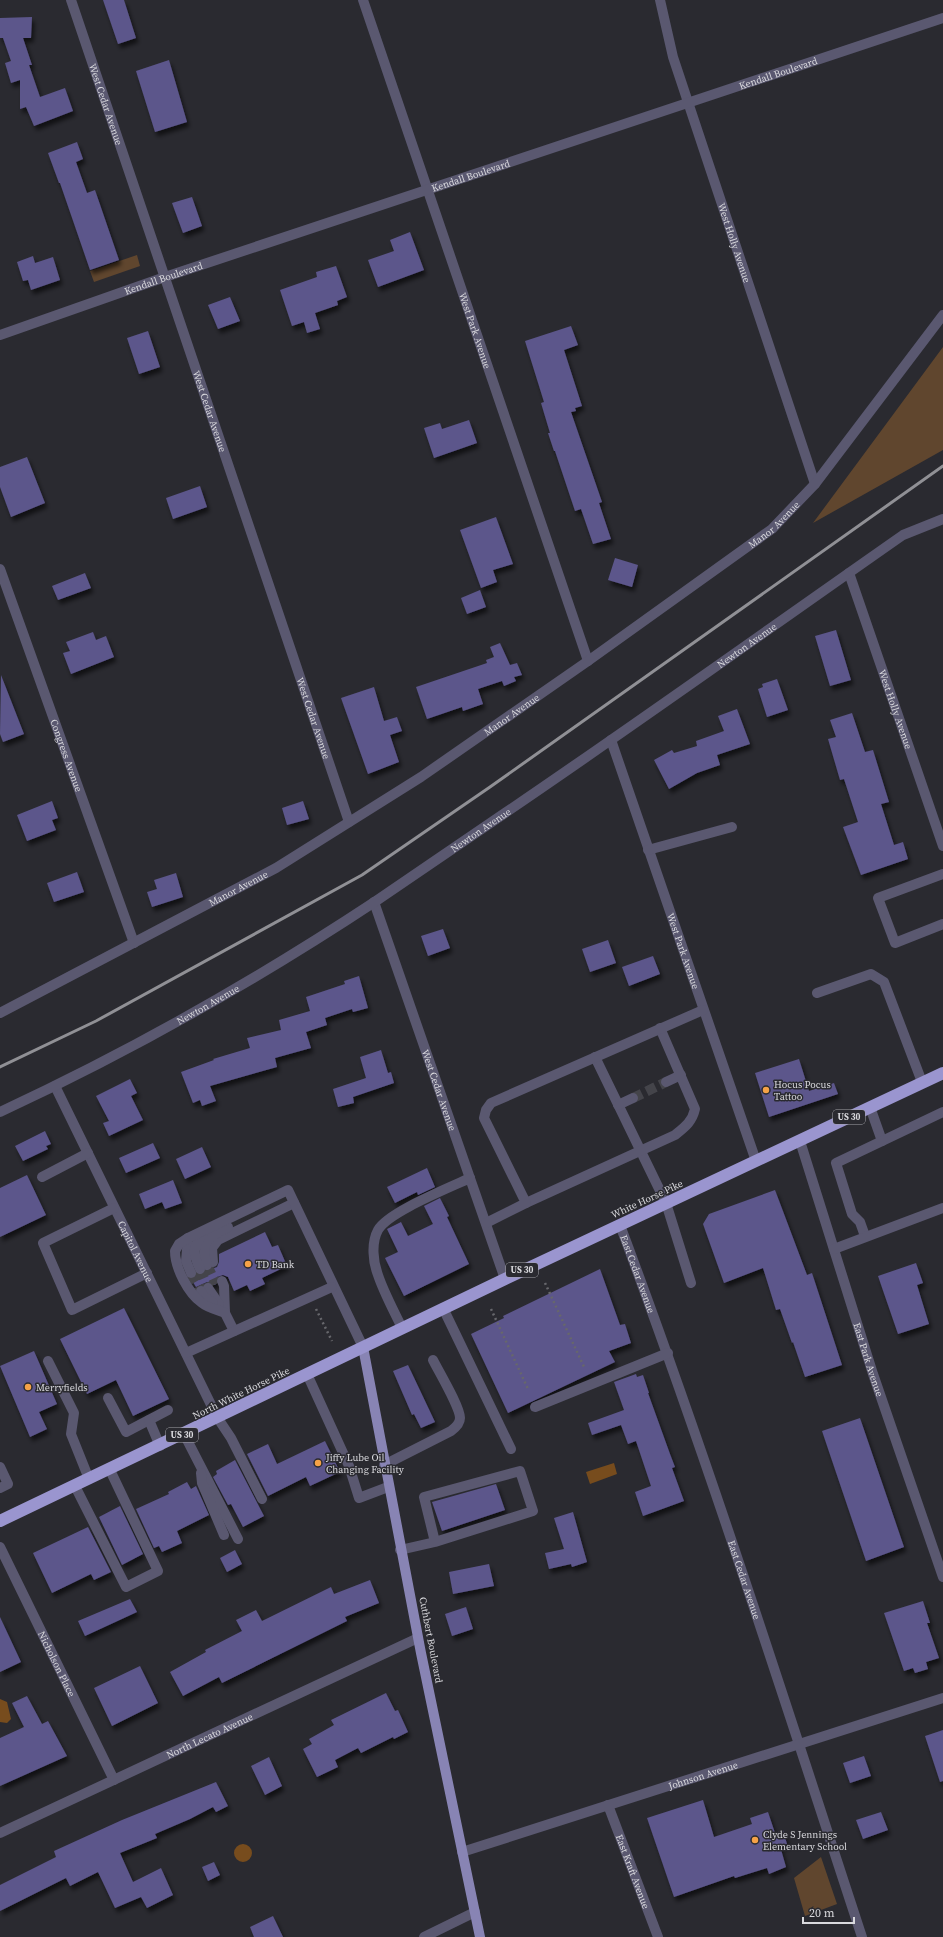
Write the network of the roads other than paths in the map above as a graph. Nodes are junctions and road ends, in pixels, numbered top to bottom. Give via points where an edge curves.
1 (71, 0) edge
2 (363, 0) edge
3 (660, 0) edge
4 (943, 18) edge
5 (688, 102) junction
6 (427, 190) junction
7 (165, 277) junction
8 (943, 315) edge
9 (0, 336) edge
10 (815, 484) junction
11 (943, 519) edge
12 (0, 569) edge
13 (850, 573) junction
14 (588, 661) junction
15 (611, 740) junction
16 (349, 822) junction
17 (732, 827) dead end
18 (943, 846) edge
19 (648, 850) junction
20 (943, 874) edge
21 (374, 902) junction
22 (943, 924) edge
23 (134, 943) junction
24 (817, 993) dead end
25 (703, 1010) junction
26 (0, 1013) edge
27 (660, 1028) junction
28 (595, 1057) junction
29 (943, 1072) edge
30 (681, 1075) junction
31 (666, 1082) tunnel mouth
32 (922, 1082) junction
33 (55, 1086) junction
34 (633, 1098) tunnel mouth
35 (618, 1105) junction
36 (870, 1107) junction
37 (0, 1112) edge
38 (943, 1112) edge
39 (800, 1141) junction
40 (882, 1141) junction
41 (640, 1151) junction
42 (88, 1153) junction
43 (756, 1161) junction
44 (42, 1177) dead end
45 (470, 1178) junction
46 (291, 1196) junction
47 (526, 1203) junction
48 (666, 1204) junction
49 (114, 1208) junction
50 (943, 1208) edge
51 (486, 1223) junction
52 (620, 1225) junction
53 (205, 1231) junction
54 (866, 1236) junction
55 (188, 1238) junction
56 (834, 1249) junction
57 (203, 1267) junction
58 (147, 1273) junction
59 (505, 1279) junction
60 (691, 1283) dead end
61 (332, 1286) junction
62 (443, 1308) junction
63 (225, 1313) junction
64 (402, 1328) junction
65 (234, 1331) junction
66 (363, 1347) junction
67 (186, 1353) junction
68 (668, 1353) junction
69 (433, 1360) dead end
70 (48, 1361) dead end
71 (307, 1374) junction
72 (108, 1398) dead end
73 (535, 1407) dead end
74 (168, 1410) dead end
75 (217, 1417) junction
76 (149, 1420) junction
77 (184, 1434) junction
78 (160, 1446) junction
79 (511, 1448) dead end
80 (384, 1465) junction
81 (0, 1467) edge
82 (201, 1467) junction
83 (110, 1470) junction
84 (89, 1479) junction
85 (75, 1486) junction
86 (388, 1487) junction
87 (0, 1488) edge
88 (262, 1499) dead end
89 (0, 1521) edge
90 (224, 1535) dead end
91 (238, 1540) dead end
92 (435, 1542) junction
93 (0, 1547) edge
94 (400, 1550) junction
95 (943, 1577) edge
96 (418, 1638) junction
97 (943, 1698) edge
98 (799, 1744) junction
99 (114, 1780) junction
100 (608, 1805) junction
101 (0, 1833) edge
102 (462, 1852) junction
103 (475, 1912) junction
104 (424, 1937) edge
105 (480, 1937) edge
106 (658, 1937) edge
107 (862, 1937) edge

1 - 7 street, West Cedar Avenue
2 - 6 street, West Park Avenue
3 - 5 street, West Holly Avenue via 673,57
4 - 5 street, Kendall Boulevard
5 - 6 street, Kendall Boulevard
5 - 10 street, West Holly Avenue
6 - 7 street, Kendall Boulevard
6 - 14 street, West Park Avenue
7 - 9 street, Kendall Boulevard
7 - 16 street, West Cedar Avenue
8 - 10 street, Manor Avenue
10 - 14 street, Manor Avenue via 772,529
11 - 13 street, Newton Avenue via 903,535
12 - 23 street, Congress Avenue
13 - 15 street, Newton Avenue
13 - 18 street, West Holly Avenue
14 - 16 street, Manor Avenue via 421,777
15 - 19 street, West Park Avenue
15 - 21 street, Newton Avenue
16 - 23 street, Manor Avenue via 276,868
17 - 19 street
19 - 25 street, West Park Avenue
20 - 22 street via 878,898 895,943
21 - 33 street, Newton Avenue via 203,1006
21 - 45 street, West Cedar Avenue
23 - 26 street, Manor Avenue
24 - 32 street via 871,974 884,982
25 - 27 street
25 - 43 street, West Park Avenue
27 - 28 street
27 - 30 street
28 - 35 street
28 - 47 street via 491,1103 486,1110 484,1118
29 - 32 highway, White Horse Pike / US 30
30 - 31 street
30 - 41 street via 695,1109 693,1118 675,1135
32 - 36 highway, White Horse Pike / US 30
33 - 37 street, Newton Avenue
33 - 42 street, Capitol Avenue
34 - 35 street
35 - 41 street
36 - 39 highway, White Horse Pike / US 30
36 - 40 street
38 - 40 street
39 - 43 highway, White Horse Pike / US 30
39 - 56 street, East Park Avenue
40 - 54 street via 836,1163 852,1214 860,1222
41 - 47 street
41 - 48 street
42 - 44 street
42 - 49 street, Capitol Avenue
43 - 48 highway, White Horse Pike / US 30
45 - 51 street, West Cedar Avenue
45 - 64 street via 391,1216 378,1230 374,1247 376,1270
46 - 53 street
46 - 57 street via 218,1240
46 - 61 street
47 - 51 street
48 - 52 highway, White Horse Pike / US 30
48 - 60 street
49 - 58 street, Capitol Avenue
49 - 58 street via 43,1243 72,1310
50 - 54 street
51 - 59 street, West Cedar Avenue
52 - 59 highway, White Horse Pike / US 30
52 - 68 street, East Cedar Avenue
53 - 55 street
53 - 57 street via 196,1242 194,1257
54 - 56 street
55 - 57 street via 186,1261
55 - 63 street via 175,1251 178,1268 197,1299
56 - 95 street, East Park Avenue via 873,1374
58 - 67 street, Capitol Avenue
59 - 62 highway, White Horse Pike / US 30
61 - 65 street
61 - 66 street
62 - 64 highway, White Horse Pike / US 30
62 - 79 street
63 - 63 street via 212,1286 224,1286
63 - 65 street
64 - 66 highway, White Horse Pike / US 30
65 - 67 street
66 - 71 highway, North White Horse Pike / US 30
66 - 80 main road, Cuthbert Boulevard
67 - 75 street, Capitol Avenue
68 - 73 street
68 - 98 street, East Cedar Avenue
69 - 80 street via 457,1408 460,1420 451,1431
70 - 84 street via 74,1413 71,1434
71 - 75 highway, North White Horse Pike / US 30
71 - 86 street via 349,1466 359,1498
72 - 76 street via 126,1432
74 - 76 street
75 - 77 highway, North White Horse Pike / US 30
75 - 88 street, Capitol Avenue via 231,1438
76 - 78 street
77 - 78 highway, North White Horse Pike / US 30
77 - 82 street
78 - 83 highway, North White Horse Pike / US 30
80 - 86 main road, Cuthbert Boulevard
81 - 87 street via 8,1484
82 - 90 street via 202,1483
82 - 91 street
83 - 84 highway, North White Horse Pike / US 30
83 - 85 street via 158,1571 126,1587
84 - 85 highway, North White Horse Pike / US 30
85 - 89 highway, North White Horse Pike / US 30
86 - 94 main road, Cuthbert Boulevard
92 - 92 street via 533,1511 520,1471 424,1497
92 - 94 street
93 - 99 street, Nicholson Place
94 - 96 main road, Cuthbert Boulevard
96 - 99 street, North Lecato Avenue
96 - 102 main road, Cuthbert Boulevard
97 - 98 street, Johnson Avenue
98 - 100 street, Johnson Avenue
98 - 107 street, East Cedar Avenue
99 - 101 street, North Lecato Avenue
100 - 102 street, Johnson Avenue
100 - 106 street, East Kraft Avenue
102 - 103 main road, Cuthbert Boulevard
103 - 104 street
103 - 105 main road, Cuthbert Boulevard

